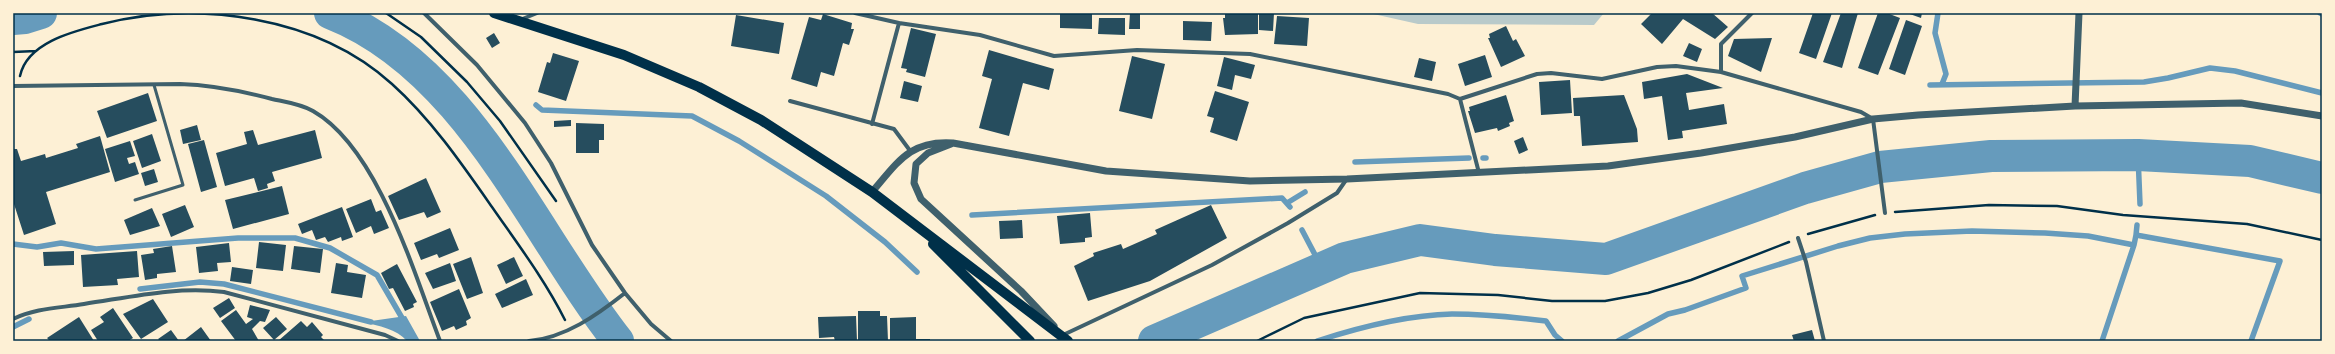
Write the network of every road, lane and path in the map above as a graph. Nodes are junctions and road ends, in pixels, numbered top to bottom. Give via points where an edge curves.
1 (386, 13) edge
2 (424, 13) edge
3 (494, 13) edge
4 (537, 13) edge
5 (855, 13) edge
6 (1752, 13) edge
7 (2079, 13) edge
8 (518, 21) junction
9 (899, 23) junction
10 (36, 51) dead end
11 (13, 52) edge
12 (1721, 72) junction
13 (154, 85) junction
14 (13, 86) edge
15 (1460, 99) junction
16 (790, 101) dead end
17 (2075, 106) junction
18 (2322, 116) edge
19 (1873, 119) junction
20 (872, 124) junction
21 (953, 143) junction
22 (911, 152) junction
23 (1479, 173) junction
24 (1346, 179) junction
25 (872, 192) junction
26 (135, 200) dead end
27 (574, 210) junction
28 (1884, 213) junction
29 (905, 217) junction
30 (1798, 238) junction
31 (2322, 240) edge
32 (625, 293) junction
33 (13, 319) edge
34 (1066, 338) edge
35 (398, 341) edge
36 (440, 341) edge
37 (529, 341) edge
38 (671, 341) edge
39 (1030, 341) edge
40 (1258, 341) edge
41 (1824, 341) edge

1 - 27 path via 421,37 467,82 500,121 562,209
2 - 27 street via 477,65 525,123 552,163
3 - 8 main road
4 - 8 street
5 - 9 street
6 - 12 street via 1721,44
7 - 17 street
8 - 25 main road via 624,56 699,87 761,120
9 - 15 street via 980,34 1054,56 1137,50 1250,54 1448,94
9 - 20 street
10 - 11 path
12 - 15 street via 1676,66 1657,67 1602,79 1551,73 1537,74
12 - 19 street via 1861,112
13 - 14 street
13 - 26 lane via 184,185
13 - 36 street via 207,85 253,94 313,111 330,125 359,157 388,206
15 - 23 street
16 - 20 street
17 - 18 street via 2241,103
17 - 19 street
19 - 23 street via 1796,137 1608,166
19 - 28 street
20 - 22 street via 894,129
21 - 22 street via 937,142 922,145
21 - 24 street via 1106,172 1250,181
21 - 34 street via 928,153 916,164 914,183 921,199 1021,291
22 - 25 street via 901,159
23 - 24 street
24 - 34 street via 1337,192 1288,223 1212,265
25 - 29 main road
27 - 32 street via 592,245
28 - 30 path via 1840,223
28 - 31 path via 1988,205 2057,206 2123,215 2246,224
29 - 34 main road
29 - 39 main road
30 - 40 path via 1648,294 1605,301 1552,301 1498,295 1420,293 1304,318
30 - 41 street
32 - 37 street via 579,325 559,335
32 - 38 street via 651,324
33 - 35 street via 39,310 174,290 200,289 224,292 385,334

